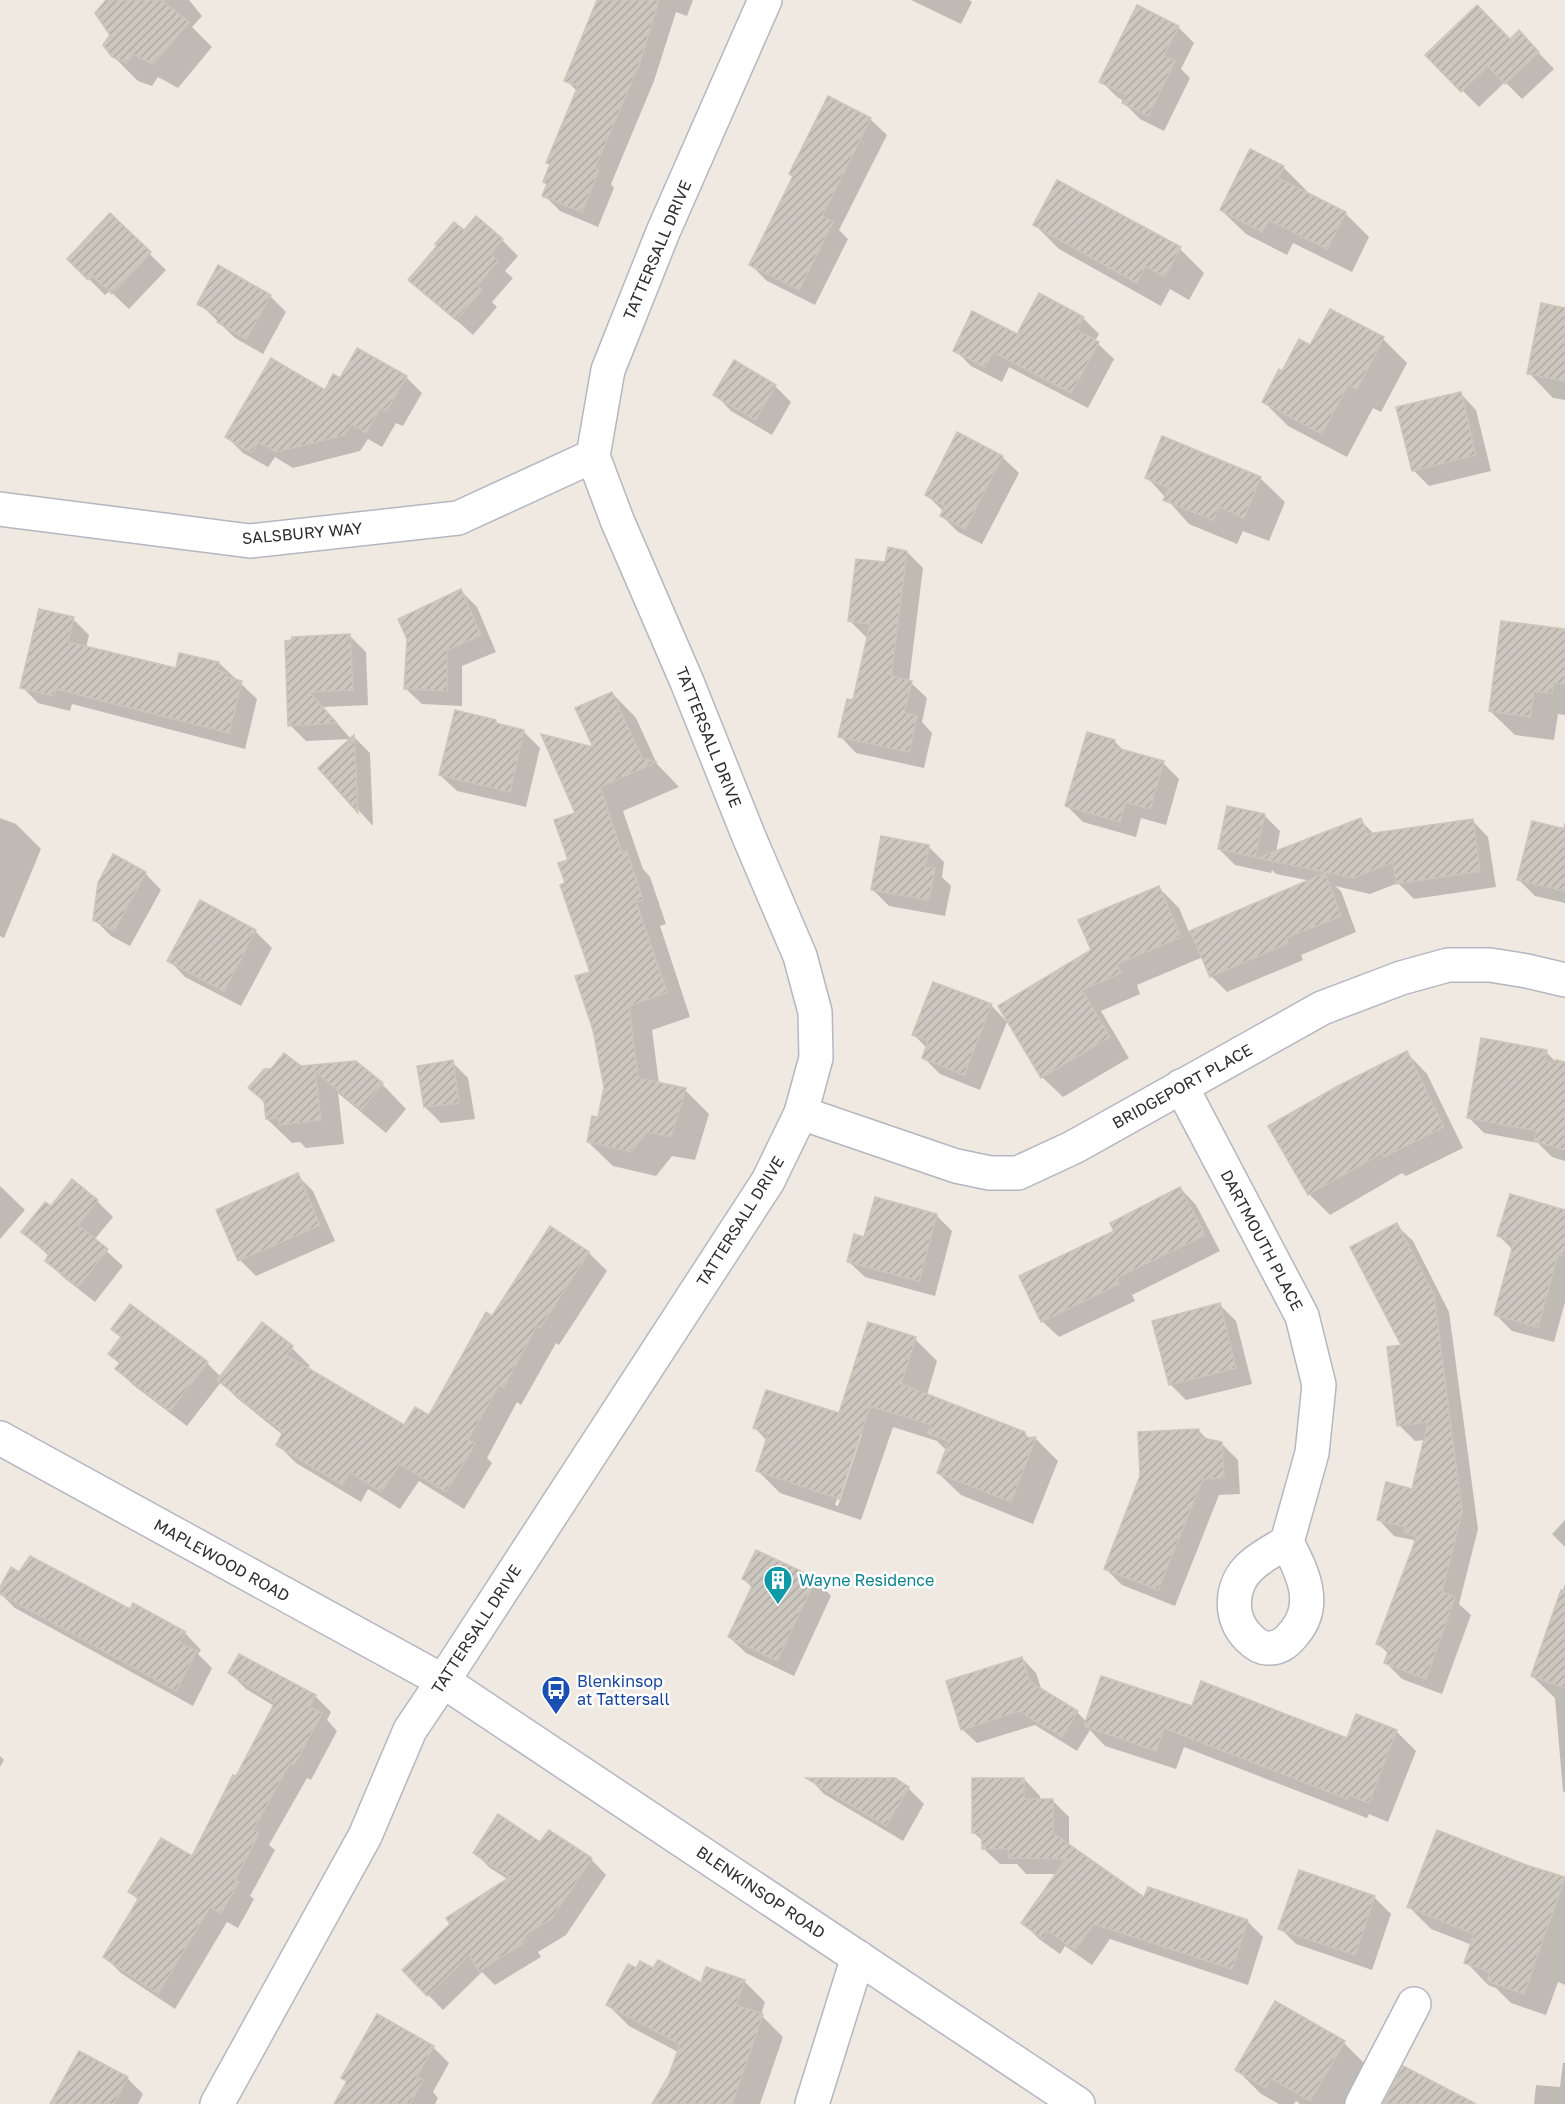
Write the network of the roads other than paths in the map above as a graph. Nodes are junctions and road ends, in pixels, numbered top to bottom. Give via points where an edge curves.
1 (765, 0) edge
2 (593, 456) junction
3 (0, 509) edge
4 (1565, 980) edge
5 (1181, 1086) junction
6 (801, 1113) junction
7 (0, 1438) edge
8 (1287, 1542) dead end
9 (443, 1681) junction
10 (858, 1957) junction
11 (1414, 2004) dead end
12 (217, 2104) edge
13 (812, 2104) edge
14 (1078, 2104) edge
15 (1362, 2104) edge

1 - 2 street, TATTERSALL DRIVE via 663,232 608,370
2 - 3 street, SALSBURY WAY via 458,518 250,541
2 - 6 street, TATTERSALL DRIVE via 800,956 815,1012 816,1058
4 - 5 street, BRIDGEPORT PLACE via 1490,965 1448,965 1322,1008
5 - 6 street, BRIDGEPORT PLACE via 1074,1147 1018,1173 956,1167
5 - 8 street, DARTMOUTH PLACE via 1302,1316 1319,1385 1312,1453
6 - 9 street, TATTERSALL DRIVE via 768,1181
7 - 9 street, MAPLEWOOD ROAD
9 - 10 street, BLENKINSOP ROAD
9 - 12 street, TATTERSALL DRIVE via 410,1730 364,1836
10 - 13 street
10 - 14 street, BLENKINSOP ROAD
11 - 15 street

